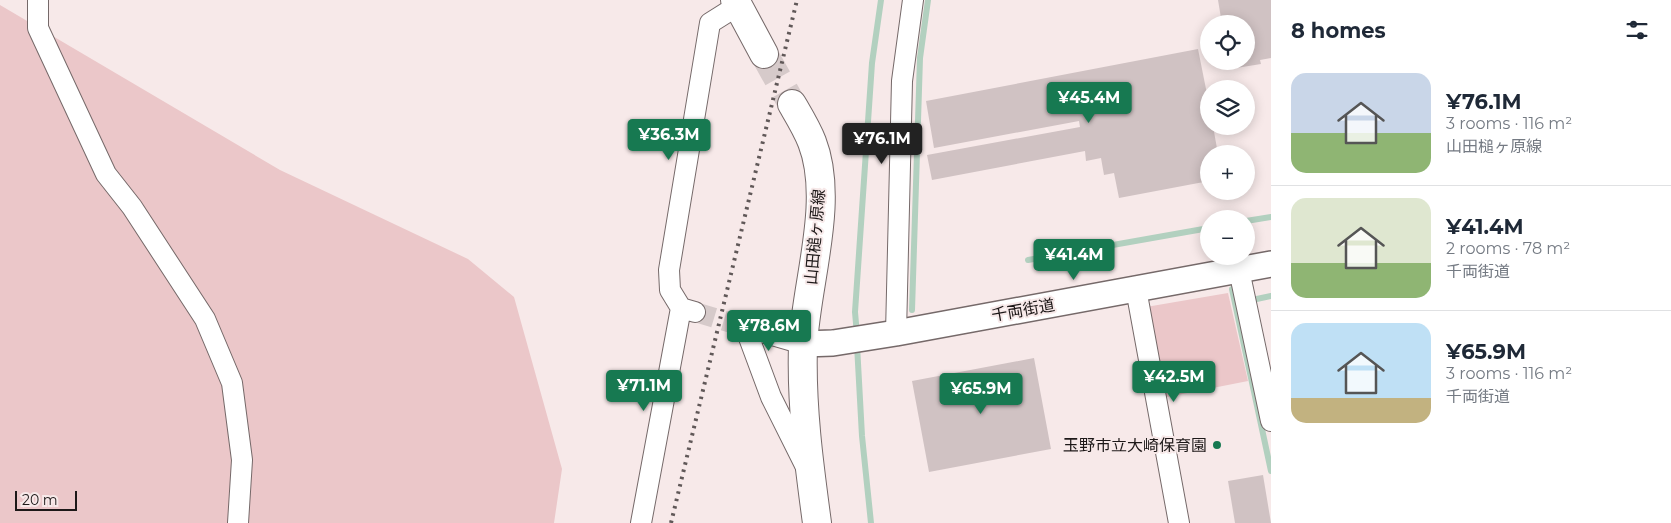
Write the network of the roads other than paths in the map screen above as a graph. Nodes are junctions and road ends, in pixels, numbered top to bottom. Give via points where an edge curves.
1 (38, 0) edge
2 (913, 0) edge
3 (736, 3) edge
4 (764, 54) tunnel mouth
5 (792, 104) tunnel mouth
6 (1271, 264) edge
7 (1239, 270) junction
8 (1136, 290) junction
9 (889, 334) junction
10 (803, 344) junction
11 (1271, 421) edge
12 (811, 476) junction
13 (238, 523) edge
14 (641, 523) edge
15 (818, 523) edge
16 (1178, 523) edge

1 - 13 street via 38,28 106,174 132,207 205,319 232,383 242,460
2 - 9 street via 902,81
3 - 4 main road
3 - 14 street via 710,23 668,270 670,290 688,310
5 - 10 main road, 山田槌ヶ原線 via 812,142 821,189
6 - 7 street, 千両街道
7 - 8 street, 千両街道
7 - 11 street
8 - 9 street, 千両街道
8 - 16 street
9 - 10 street, 千両街道
10 - 12 main road, 山田槌ヶ原線 via 804,421
10 - 12 street via 746,327 771,397
12 - 15 main road, 山田槌ヶ原線

